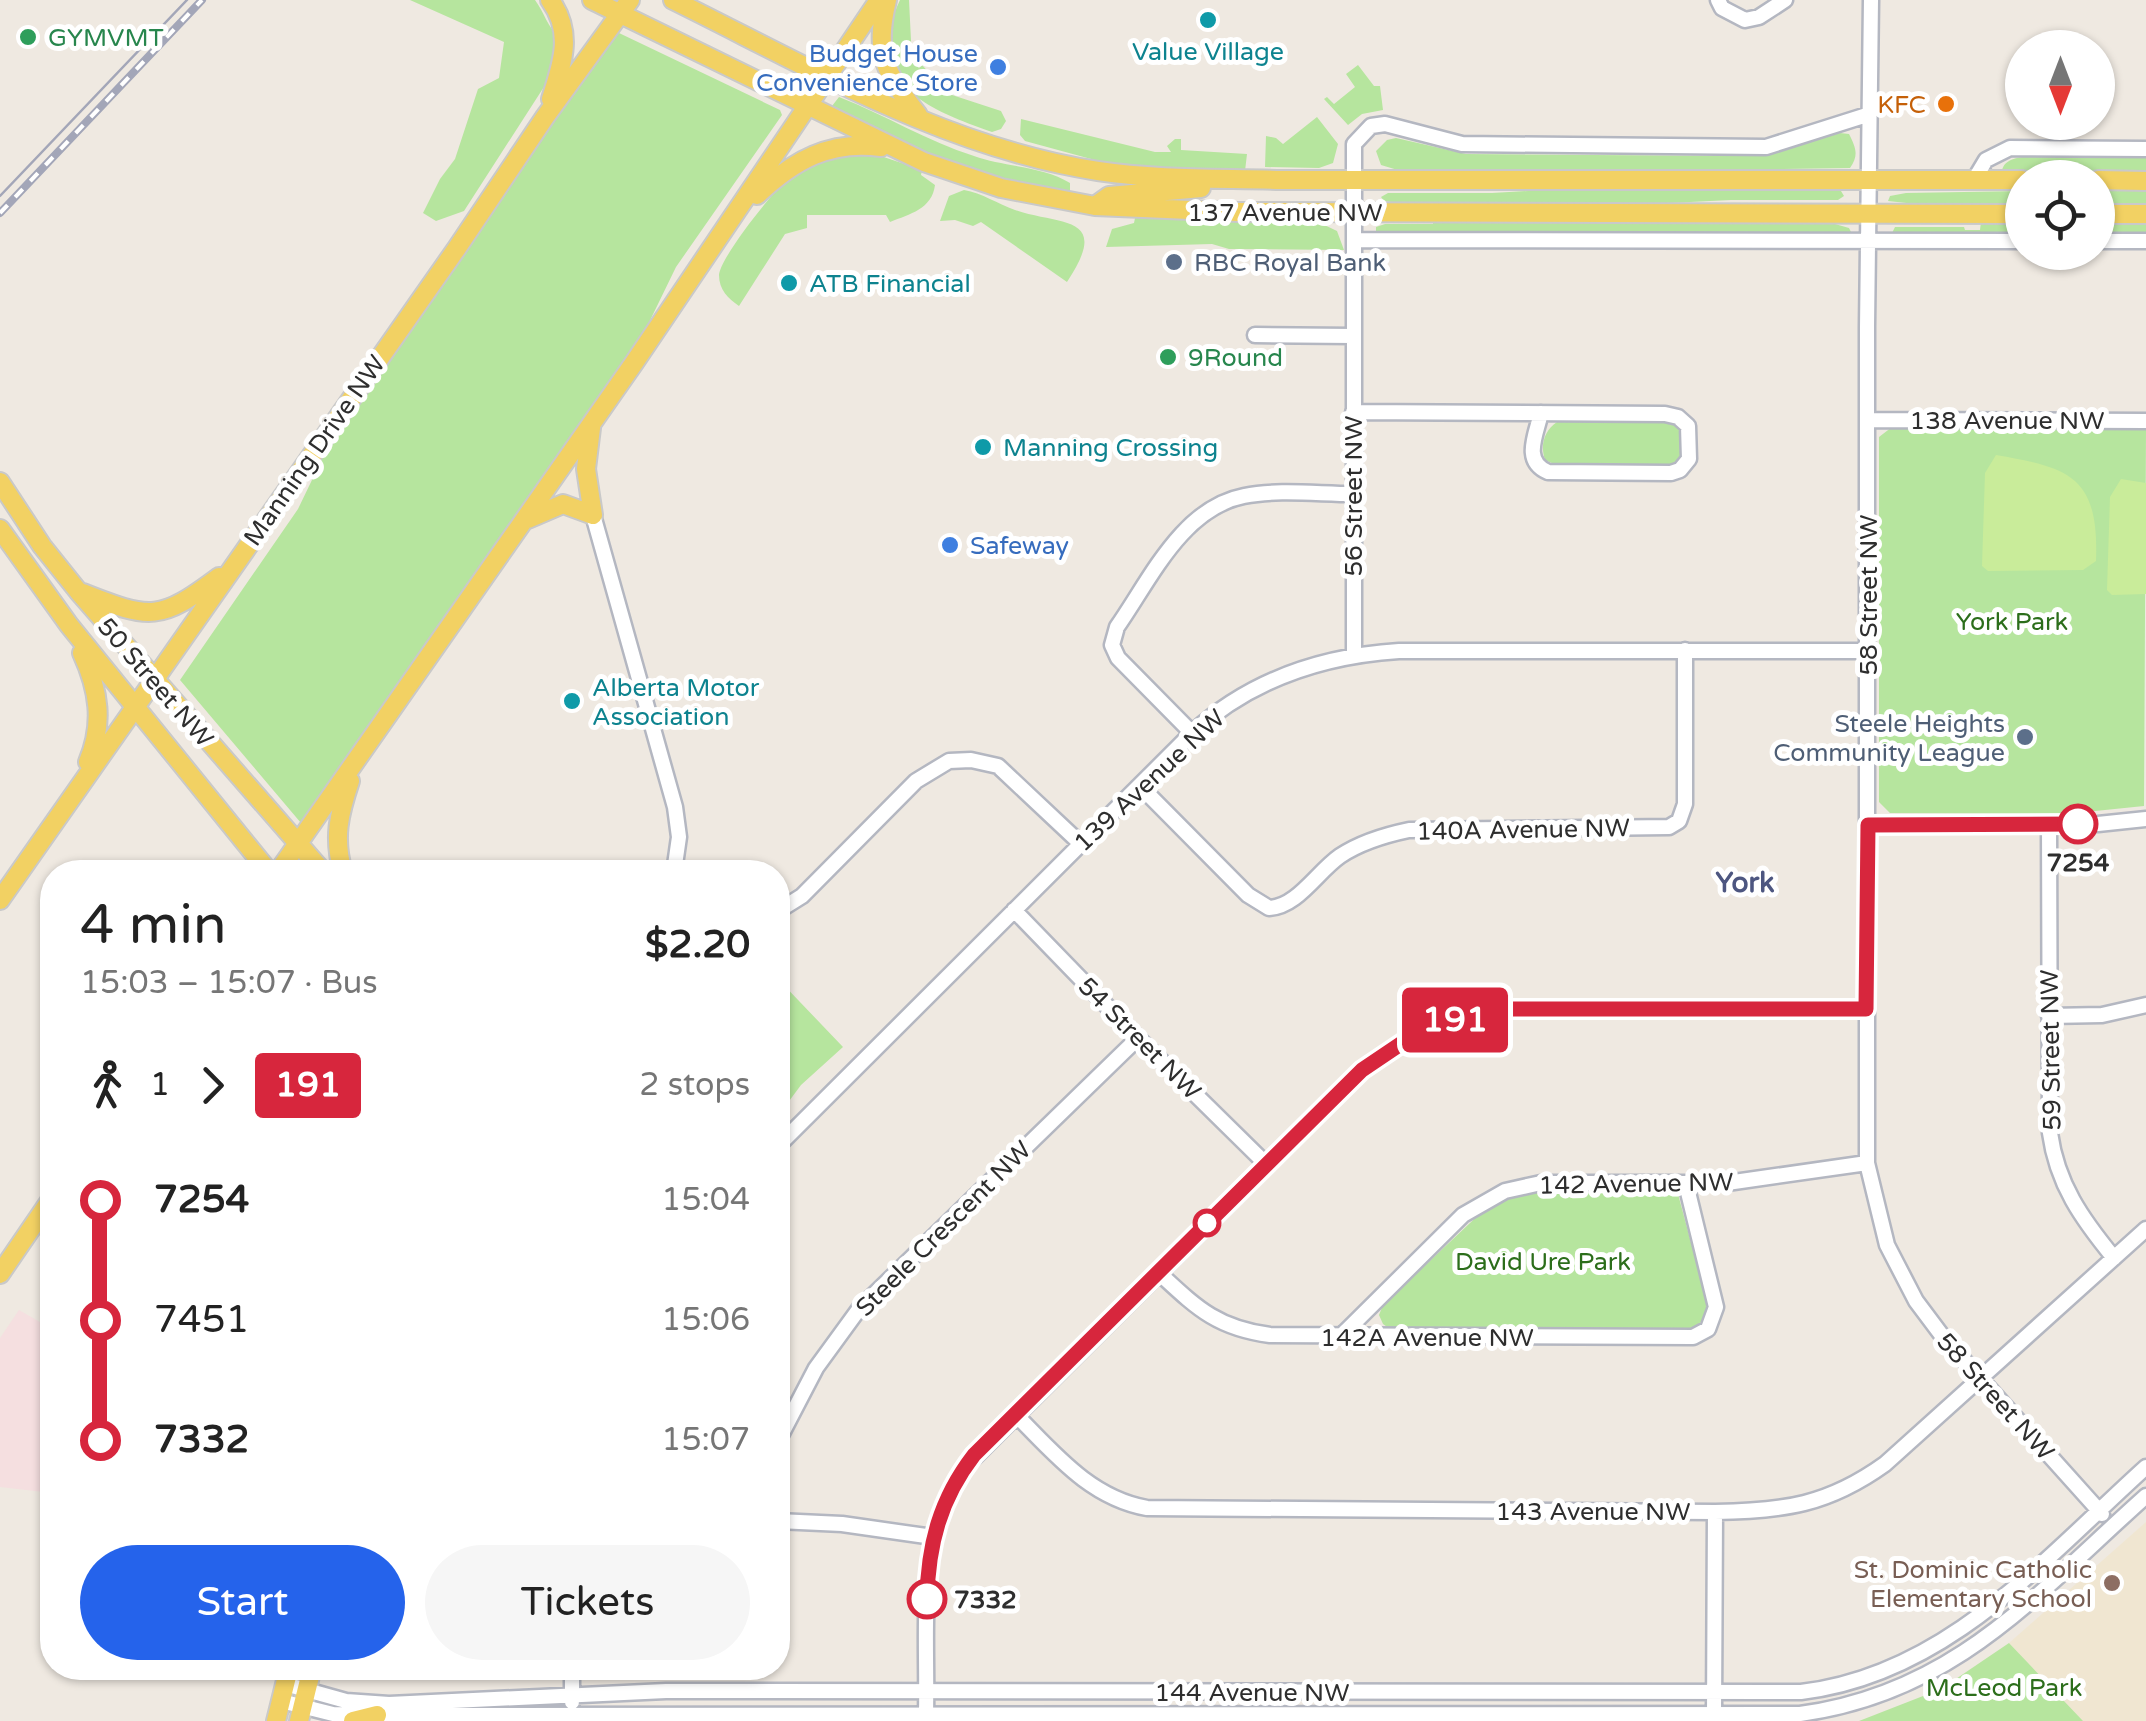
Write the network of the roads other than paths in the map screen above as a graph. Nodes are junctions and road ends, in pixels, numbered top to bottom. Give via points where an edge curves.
1 (550, 0) edge
2 (592, 0) edge
3 (673, 0) edge
4 (879, 0) edge
5 (887, 0) edge
6 (1785, 0) edge
7 (1871, 0) edge
8 (1720, 4) edge
9 (624, 7) edge
10 (828, 77) junction
11 (808, 106) junction
12 (1870, 114) junction
13 (545, 117) junction
14 (922, 120) junction
15 (2146, 149) edge
16 (896, 150) junction
17 (1095, 171) junction
18 (1282, 180) junction
19 (1355, 180) junction
20 (1870, 180) junction
21 (1974, 180) junction
22 (2005, 180) edge
23 (2115, 180) edge
24 (2146, 181) edge
25 (1095, 206) junction
26 (1355, 212) junction
27 (1869, 214) junction
28 (2005, 214) edge
29 (2115, 214) edge
30 (2146, 214) edge
31 (732, 218) junction
32 (1355, 240) junction
33 (1869, 240) junction
34 (2005, 241) edge
35 (2115, 241) edge
36 (2146, 241) edge
37 (1255, 336) dead end
38 (1354, 336) junction
39 (1353, 412) junction
40 (1541, 413) junction
41 (1868, 420) junction
42 (2146, 421) edge
43 (592, 423) junction
44 (0, 482) edge
45 (1353, 494) junction
46 (592, 515) junction
47 (523, 522) junction
48 (0, 529) edge
49 (232, 568) junction
50 (78, 591) junction
51 (69, 625) junction
52 (1685, 650) junction
53 (1868, 650) junction
54 (1354, 656) junction
55 (153, 681) junction
56 (134, 708) junction
57 (1192, 734) junction
58 (356, 762) junction
59 (1140, 786) junction
60 (75, 793) junction
61 (2146, 818) edge
62 (2049, 824) junction
63 (1868, 825) junction
64 (299, 843) junction
65 (1081, 844) junction
66 (259, 860) edge
67 (287, 860) edge
68 (313, 860) edge
69 (339, 860) edge
70 (676, 860) edge
71 (0, 900) edge
72 (790, 904) edge
73 (1014, 910) junction
74 (2146, 1005) edge
75 (1866, 1009) junction
76 (2049, 1016) junction
77 (1138, 1038) junction
78 (790, 1133) edge
79 (1867, 1163) junction
80 (1266, 1164) junction
81 (1686, 1184) junction
82 (40, 1216) edge
83 (2146, 1229) edge
84 (2114, 1258) junction
85 (1158, 1272) junction
86 (0, 1274) edge
87 (1341, 1336) junction
88 (1981, 1379) junction
89 (1015, 1414) junction
90 (790, 1418) edge
91 (2146, 1467) edge
92 (2146, 1496) edge
93 (2098, 1510) junction
94 (1715, 1512) junction
95 (790, 1522) edge
96 (2112, 1526) junction
97 (932, 1537) junction
98 (309, 1680) edge
99 (572, 1680) edge
100 (285, 1684) edge
101 (926, 1691) junction
102 (1032, 1692) junction
103 (1274, 1692) junction
104 (1714, 1693) junction
105 (572, 1695) junction
106 (303, 1706) edge
107 (572, 1714) junction
108 (926, 1714) junction
109 (1714, 1714) junction
110 (377, 1715) junction
111 (1032, 1718) edge
112 (1274, 1718) edge
113 (276, 1721) edge
114 (352, 1721) edge

1 - 13 main road via 565,48
2 - 9 main road, 137 Avenue NW
3 - 10 main road, 137 Avenue NW
4 - 10 main road
5 - 14 main road via 884,65
6 - 8 street via 1745,20
7 - 12 street, 58 Street NW
9 - 11 main road, 137 Avenue NW
9 - 13 main road, Manning Drive NW
10 - 11 main road
10 - 14 main road, 137 Avenue NW
11 - 16 main road, 137 Avenue NW
11 - 31 main road
12 - 19 street, 137 Avenue NW via 1766,147 1462,144 1385,124 1371,126 1354,144
12 - 20 street, 58 Street NW
13 - 49 main road, Manning Drive NW
14 - 17 main road, 137 Avenue NW via 1004,151
15 - 21 street via 2010,148 1986,160
16 - 25 main road, 137 Avenue NW via 1001,188
16 - 31 main road via 861,144 799,160
17 - 18 main road, 137 Avenue NW
17 - 25 main road
18 - 19 main road, 137 Avenue NW
18 - 25 main road via 1110,196
19 - 20 main road, 137 Avenue NW
19 - 26 street, 56 Street NW
20 - 21 main road, 137 Avenue NW
20 - 27 street, 58 Street NW
21 - 22 main road, 137 Avenue NW
23 - 24 main road
25 - 26 main road, 137 Avenue NW
26 - 27 main road, 137 Avenue NW
26 - 32 street, 56 Street NW
27 - 28 main road, 137 Avenue NW
27 - 33 street, 58 Street NW
29 - 30 main road
31 - 43 main road
32 - 33 street, 137 Avenue NW
32 - 38 street, 56 Street NW
33 - 34 street, 137 Avenue NW
33 - 41 street, 58 Street NW
35 - 36 street
37 - 38 street
38 - 39 street, 56 Street NW
39 - 40 street
39 - 45 street, 56 Street NW
40 - 40 street via 1672,414 1688,426 1689,459 1666,473 1548,472 1532,454
41 - 42 street, 138 Avenue NW
41 - 53 street, 58 Street NW
43 - 46 main road via 586,469
43 - 47 main road
44 - 50 main road, 50 Street NW
45 - 54 street, 56 Street NW
45 - 57 street via 1253,494 1208,510 1178,539 1118,627 1112,645 1122,662
46 - 47 main road via 563,504
46 - 70 street via 675,807
47 - 58 main road
48 - 51 main road, 50 Street NW
49 - 50 main road via 154,614
49 - 55 main road, Manning Drive NW
50 - 55 main road, 50 Street NW
51 - 56 main road, 50 Street NW
51 - 60 main road via 99,709 95,745
52 - 53 street, 139 Avenue NW
52 - 54 street, 139 Avenue NW via 1399,650
52 - 59 street, 140A Avenue NW via 1685,804 1679,821 1663,828 1409,830 1350,850 1289,902 1269,908
53 - 63 street, 58 Street NW
54 - 57 street, 139 Avenue NW via 1260,686
55 - 56 main road, Manning Drive NW
55 - 64 main road, 50 Street NW
56 - 60 main road, Manning Drive NW
56 - 66 main road, 50 Street NW
57 - 59 street, 139 Avenue NW
58 - 64 main road
58 - 69 main road via 336,824
59 - 65 street, 139 Avenue NW
60 - 71 main road, Manning Drive NW
61 - 62 street
62 - 63 street
62 - 76 street, 59 Street NW
63 - 75 street, 58 Street NW
64 - 67 main road
64 - 68 main road, 50 Street NW
65 - 72 street via 998,766 959,760 916,781
65 - 73 street, 139 Avenue NW
73 - 77 street, 54 Street NW
73 - 78 street, 139 Avenue NW
74 - 76 street
75 - 79 street, 58 Street NW
75 - 80 street via 1479,1013 1434,1027 1377,1058
76 - 84 street, 59 Street NW via 2056,1166 2075,1208
77 - 80 street, 54 Street NW
77 - 90 street, Steele Crescent NW via 859,1309
79 - 81 street, 142 Avenue NW
79 - 88 street, 58 Street NW via 1880,1223 1904,1280
80 - 85 street
81 - 87 street, 142 Avenue NW via 1541,1184 1489,1197
81 - 87 street, 142A Avenue NW via 1715,1298 1712,1324 1704,1332 1688,1338
82 - 86 main road
83 - 84 street
84 - 88 street, 143 Avenue NW
85 - 87 street, 142A Avenue NW via 1225,1326 1270,1335
85 - 89 street
88 - 93 street, 58 Street NW
88 - 94 street, 143 Avenue NW via 1886,1464 1838,1494 1787,1508
89 - 94 street, 143 Avenue NW via 1084,1481 1147,1508
89 - 97 street via 966,1466
91 - 93 street, 144 Avenue NW
92 - 96 street, 144 Avenue NW
93 - 96 street, 58 Street NW
93 - 104 street, 144 Avenue NW via 1970,1624 1905,1663 1813,1690
94 - 104 street
95 - 97 street
96 - 109 street, 144 Avenue NW via 1990,1637 1927,1676 1825,1710
97 - 101 street
98 - 106 main road
99 - 105 street
100 - 106 street, 144 Avenue NW
100 - 113 main road
101 - 102 street, 144 Avenue NW
101 - 105 street, 144 Avenue NW
101 - 108 street
102 - 103 street, 144 Avenue NW
102 - 111 street
103 - 104 street, 144 Avenue NW
103 - 112 street
104 - 109 street
105 - 106 street, 144 Avenue NW
105 - 107 street
106 - 110 street, 144 Avenue NW
107 - 108 street, 144 Avenue NW
107 - 110 street, 144 Avenue NW
108 - 111 street, 144 Avenue NW
109 - 112 street, 144 Avenue NW
110 - 114 main road
111 - 112 street, 144 Avenue NW

